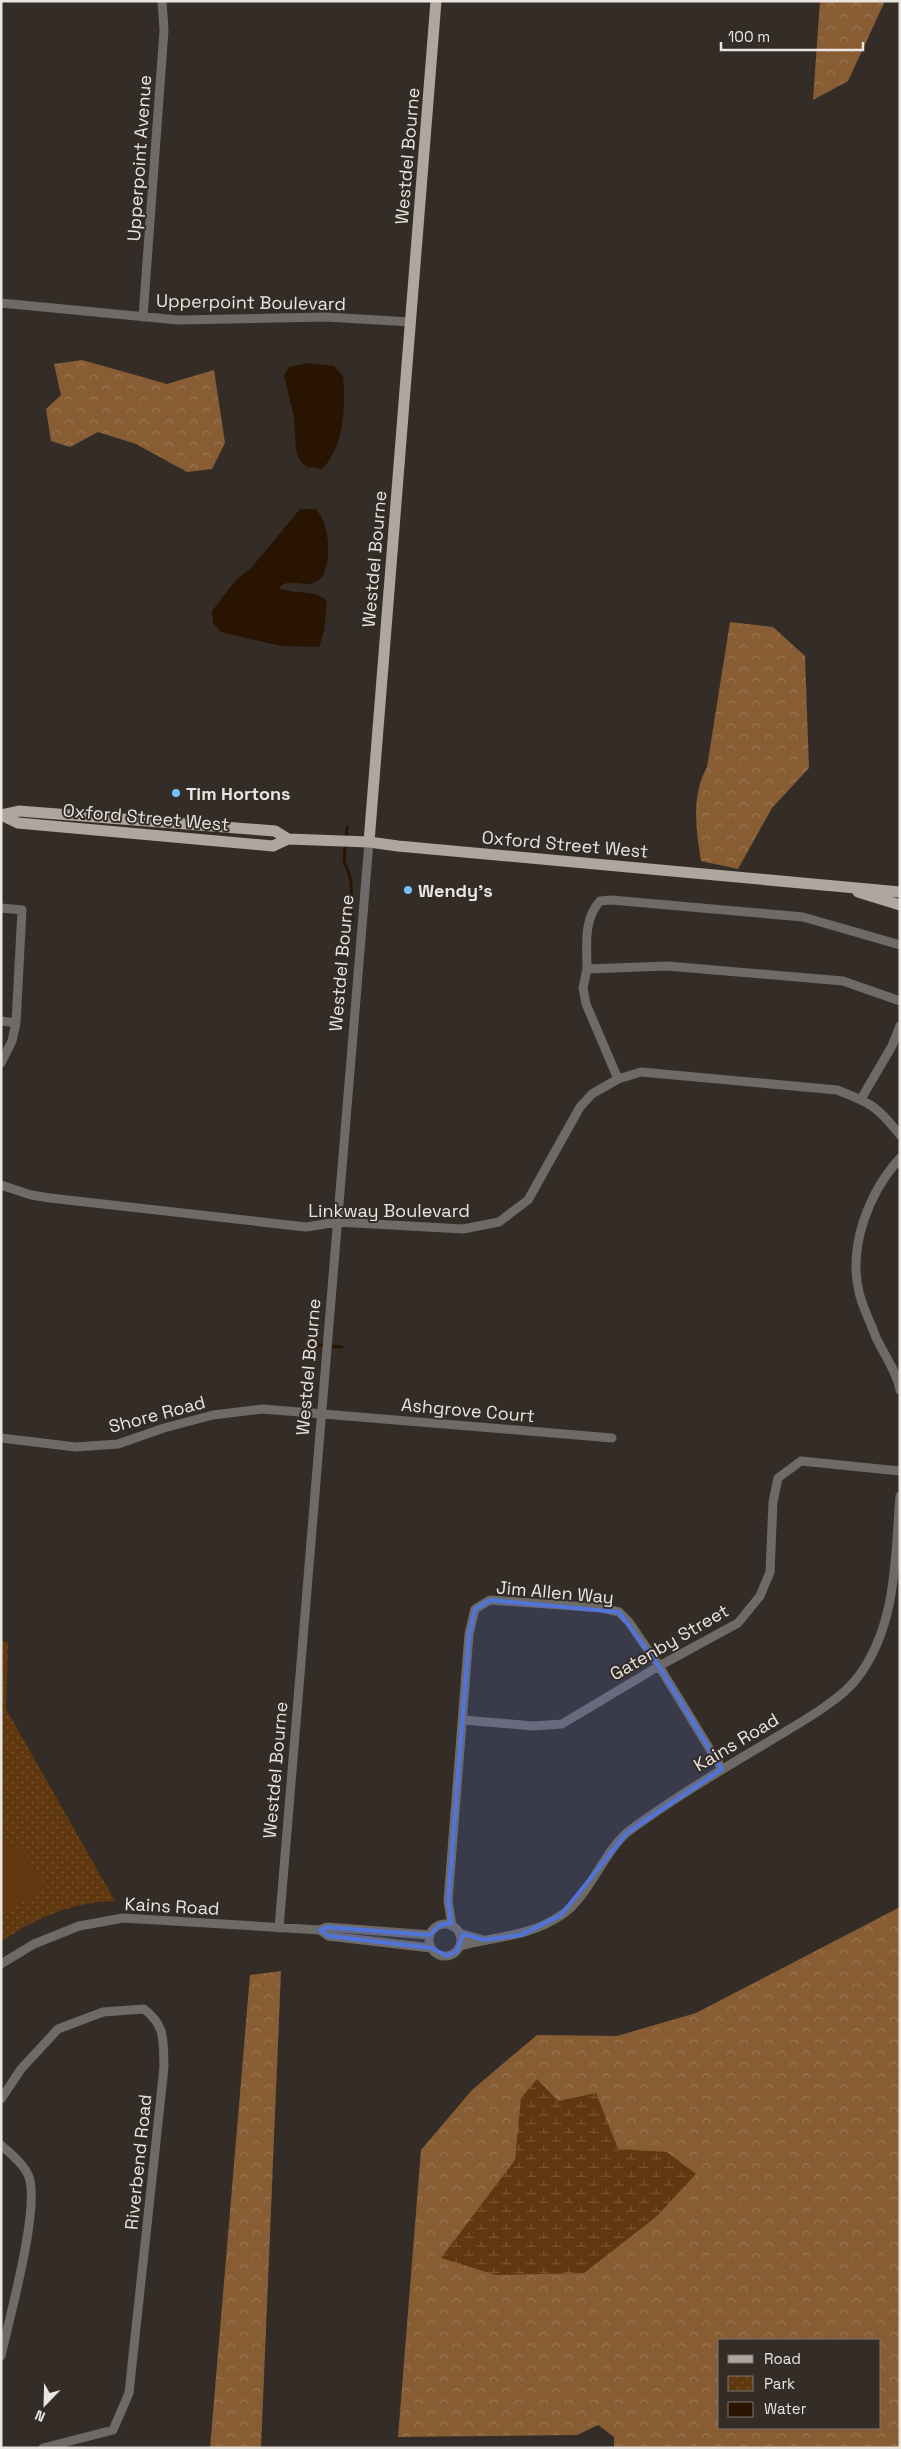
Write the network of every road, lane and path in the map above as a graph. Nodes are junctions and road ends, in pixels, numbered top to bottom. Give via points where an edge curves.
1 (162, 1) edge
2 (436, 1) edge
3 (1, 303) edge
4 (143, 317) junction
5 (411, 322) junction
6 (1, 815) edge
7 (369, 842) junction
8 (840, 886) junction
9 (900, 892) edge
10 (900, 905) edge
11 (1, 908) edge
12 (900, 945) edge
13 (587, 969) junction
14 (900, 1000) edge
15 (1, 1021) edge
16 (16, 1023) junction
17 (900, 1026) edge
18 (1, 1063) edge
19 (618, 1079) junction
20 (861, 1099) junction
21 (900, 1135) edge
22 (900, 1158) edge
23 (1, 1185) edge
24 (337, 1222) junction
25 (900, 1390) edge
26 (322, 1416) junction
27 (1, 1438) edge
28 (612, 1438) dead end
29 (900, 1471) edge
30 (900, 1496) edge
31 (659, 1666) junction
32 (464, 1720) junction
33 (722, 1769) junction
34 (448, 1901) junction
35 (439, 1925) junction
36 (452, 1926) junction
37 (280, 1928) junction
38 (320, 1930) junction
39 (459, 1932) junction
40 (430, 1935) junction
41 (484, 1940) junction
42 (460, 1946) junction
43 (431, 1948) junction
44 (1, 1964) edge
45 (1, 2099) edge
46 (1, 2145) edge
47 (1, 2356) edge
48 (43, 2448) edge

1 - 4 street, Upperpoint Avenue via 164,30
2 - 5 main road, Westdel Bourne
3 - 4 street, Upperpoint Boulevard
4 - 5 street, Upperpoint Boulevard via 178,320 326,317
5 - 7 main road, Westdel Bourne
6 - 7 main road, Oxford Street West via 18,823 273,846 288,839
7 - 8 main road, Oxford Street West
7 - 24 street, Westdel Bourne
8 - 9 main road, Oxford Street West
8 - 10 main road, Oxford Street West
11 - 16 street via 22,910
12 - 13 street via 803,917 611,900 600,901 589,918
13 - 14 street via 667,966 843,981
13 - 19 street via 583,988 586,1004
15 - 16 street
16 - 18 street via 12,1041
17 - 20 street
19 - 20 street, Linkway Boulevard via 641,1072 837,1090
19 - 24 street, Linkway Boulevard via 592,1094 580,1107 528,1200 499,1222 463,1229
20 - 21 street, Linkway Boulevard via 879,1109
22 - 25 street via 887,1173 869,1208 858,1240 856,1258 859,1292
23 - 24 street, Linkway Boulevard via 31,1195 306,1227
24 - 26 street, Westdel Bourne
26 - 27 street, Shore Road via 263,1410 213,1415 118,1444 76,1447
26 - 28 street, Ashgrove Court
26 - 37 street, Westdel Bourne
29 - 31 street, Gatenby Street via 800,1461 778,1478 773,1502 770,1572 760,1596 738,1623
30 - 33 street, Kains Road via 892,1597 878,1640 857,1679 824,1707
31 - 32 street, Gatenby Street via 562,1724 533,1726
31 - 32 street, Jim Allen Way via 630,1622 619,1612 490,1600 475,1609 469,1634
31 - 33 street, Jim Allen Way
32 - 34 street, Jim Allen Way
33 - 41 street, Kains Road via 627,1833 587,1889 562,1916 521,1935
34 - 35 street, Jim Allen Way
34 - 36 street, Jim Allen Way
35 - 36 street
35 - 40 street
36 - 39 street
37 - 38 street, Kains Road
37 - 44 street, Kains Road via 124,1918 79,1926 34,1944
38 - 40 street, Kains Road via 327,1927
38 - 43 street, Kains Road via 328,1936
39 - 41 street, Kains Road
39 - 42 street
40 - 43 street
41 - 42 street, Kains Road
42 - 43 street via 447,1956
45 - 48 street, Riverbend Road via 22,2069 58,2029 103,2012 144,2009 162,2030 164,2067 129,2392 113,2430
46 - 47 street via 15,2157 29,2177 31,2199 29,2228

